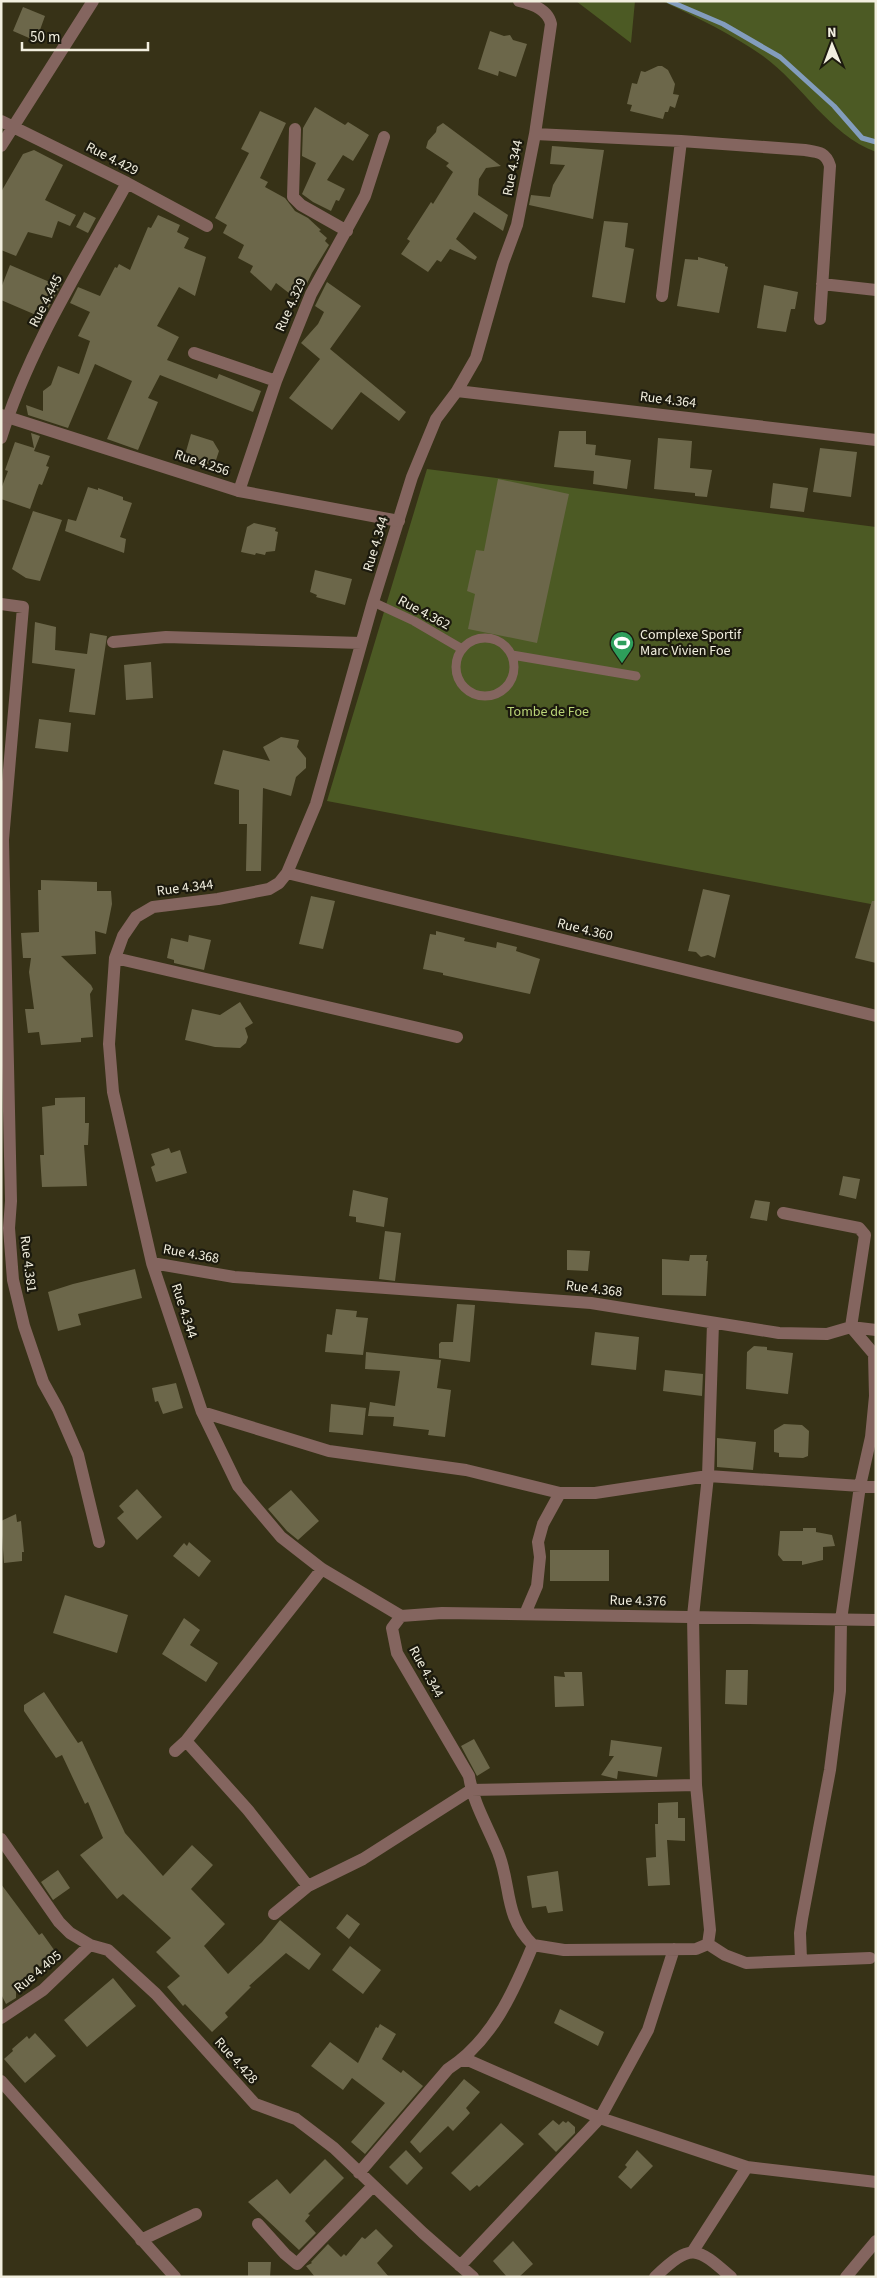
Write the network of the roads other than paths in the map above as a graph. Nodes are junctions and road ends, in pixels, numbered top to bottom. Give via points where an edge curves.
1 (93, 1) edge
2 (519, 1) edge
3 (7, 123) edge
4 (295, 129) dead end
5 (535, 134) junction
6 (384, 137) dead end
7 (681, 141) junction
8 (1, 146) edge
9 (127, 183) junction
10 (208, 226) dead end
11 (347, 231) junction
12 (822, 284) junction
13 (876, 290) edge
14 (662, 296) dead end
15 (820, 320) dead end
16 (194, 353) dead end
17 (276, 381) junction
18 (456, 391) junction
19 (5, 416) edge
20 (1, 438) edge
21 (876, 440) edge
22 (239, 490) junction
23 (398, 520) junction
24 (373, 602) junction
25 (1, 604) edge
26 (113, 642) dead end
27 (361, 644) junction
28 (462, 649) junction
29 (512, 655) junction
30 (636, 676) dead end
31 (287, 874) junction
32 (115, 958) junction
33 (876, 1016) edge
34 (457, 1037) dead end
35 (6, 1202) edge
36 (783, 1213) dead end
37 (152, 1263) junction
38 (713, 1323) junction
39 (851, 1328) junction
40 (876, 1330) edge
41 (202, 1412) junction
42 (708, 1476) junction
43 (860, 1486) junction
44 (876, 1487) edge
45 (560, 1493) junction
46 (99, 1542) dead end
47 (322, 1569) junction
48 (525, 1614) junction
49 (401, 1616) junction
50 (693, 1616) junction
51 (841, 1620) junction
52 (876, 1620) edge
53 (186, 1741) junction
54 (175, 1751) dead end
55 (696, 1785) junction
56 (471, 1790) junction
57 (1, 1839) edge
58 (308, 1886) junction
59 (274, 1914) dead end
60 (708, 1944) junction
61 (90, 1945) junction
62 (532, 1945) junction
63 (674, 1950) junction
64 (870, 1958) dead end
65 (801, 1960) junction
66 (1, 2018) edge
67 (461, 2061) junction
68 (1, 2081) edge
69 (600, 2118) junction
70 (747, 2168) junction
71 (359, 2172) junction
72 (876, 2182) edge
73 (373, 2186) junction
74 (196, 2214) dead end
75 (258, 2224) dead end
76 (141, 2240) junction
77 (876, 2241) edge
78 (692, 2252) junction
79 (460, 2266) junction
80 (175, 2277) edge
81 (473, 2277) edge
82 (655, 2277) edge
83 (731, 2277) edge
84 (846, 2277) edge

1 - 3 street
2 - 5 street via 543,10 551,24
3 - 8 street
3 - 9 street, Rue 4.429
4 - 11 street via 293,197 301,205
5 - 7 street, Rue 4.344
5 - 18 street, Rue 4.344 via 517,225 476,358
6 - 11 street, Rue 4.329 via 365,196
7 - 12 street, Rue 4.344 via 805,150 822,153 828,158
7 - 14 street
9 - 10 street, Rue 4.429
9 - 19 street, Rue 4.445 via 72,282
11 - 17 street, Rue 4.329 via 310,294
12 - 13 street
12 - 15 street
16 - 17 street
17 - 22 street, Rue 4.329
18 - 21 street, Rue 4.364
18 - 23 street, Rue 4.344 via 436,419
19 - 20 street, Rue 4.445
19 - 22 street, Rue 4.256
22 - 23 street, Rue 4.256
23 - 24 street, Rue 4.344
24 - 27 street, Rue 4.344
24 - 28 lane, Rue 4.362
25 - 35 street, Rue 4.381 via 23,607 3,840
26 - 27 street via 166,637
27 - 31 street, Rue 4.344 via 316,804
28 - 29 lane via 476,640 492,639
28 - 29 lane via 456,673 464,687 478,695 494,695 508,685 514,670
29 - 30 lane
31 - 32 street, Rue 4.344 via 269,889 153,907 136,917 123,936
31 - 33 street, Rue 4.360
32 - 34 street
32 - 37 street, Rue 4.344 via 109,1044 113,1092
35 - 46 street, Rue 4.381 via 13,1280 24,1326 43,1382 78,1455
36 - 39 street via 859,1228 865,1235
37 - 38 street, Rue 4.368 via 234,1277 590,1303
37 - 41 street, Rue 4.344
38 - 39 street, Rue 4.368 via 779,1333 827,1334
38 - 42 street
39 - 40 street, Rue 4.368
39 - 43 street via 874,1354 876,1396
41 - 45 street via 329,1451 466,1470
41 - 47 street, Rue 4.344 via 238,1486 281,1537
42 - 43 street
42 - 45 street via 595,1492
42 - 50 street
43 - 44 street
43 - 51 street
45 - 48 street via 543,1524 538,1542 537,1586
47 - 49 street, Rue 4.344
47 - 53 street
48 - 49 street, Rue 4.376
48 - 50 street, Rue 4.376
49 - 56 street, Rue 4.344 via 392,1628 397,1653 469,1776
50 - 51 street, Rue 4.376
50 - 55 street
51 - 52 street, Rue 4.376
51 - 65 street via 840,1691 830,1770 802,1919
53 - 54 street
53 - 58 street via 248,1810
55 - 56 street
55 - 60 street via 710,1930
56 - 58 street via 363,1859
56 - 62 street, Rue 4.344 via 499,1854 513,1918
57 - 61 street, Rue 4.428 via 59,1922
58 - 59 street
60 - 63 street via 696,1949
60 - 65 street via 746,1963
61 - 66 street, Rue 4.405 via 43,1990
61 - 71 street, Rue 4.428 via 108,1950 156,1994 255,2104 296,2120 334,2148
62 - 63 street via 564,1950
62 - 67 street via 518,1983 496,2020
63 - 69 street via 648,2030
64 - 65 street
67 - 69 street via 470,2061
67 - 71 street via 448,2069
68 - 76 street
69 - 70 street
69 - 79 street
70 - 72 street
70 - 78 street
71 - 73 street, Rue 4.428
73 - 75 street via 298,2264
73 - 79 street, Rue 4.428
74 - 76 street
76 - 80 street
77 - 84 street
78 - 82 street via 680,2256
78 - 83 street via 706,2255
79 - 81 street, Rue 4.428

